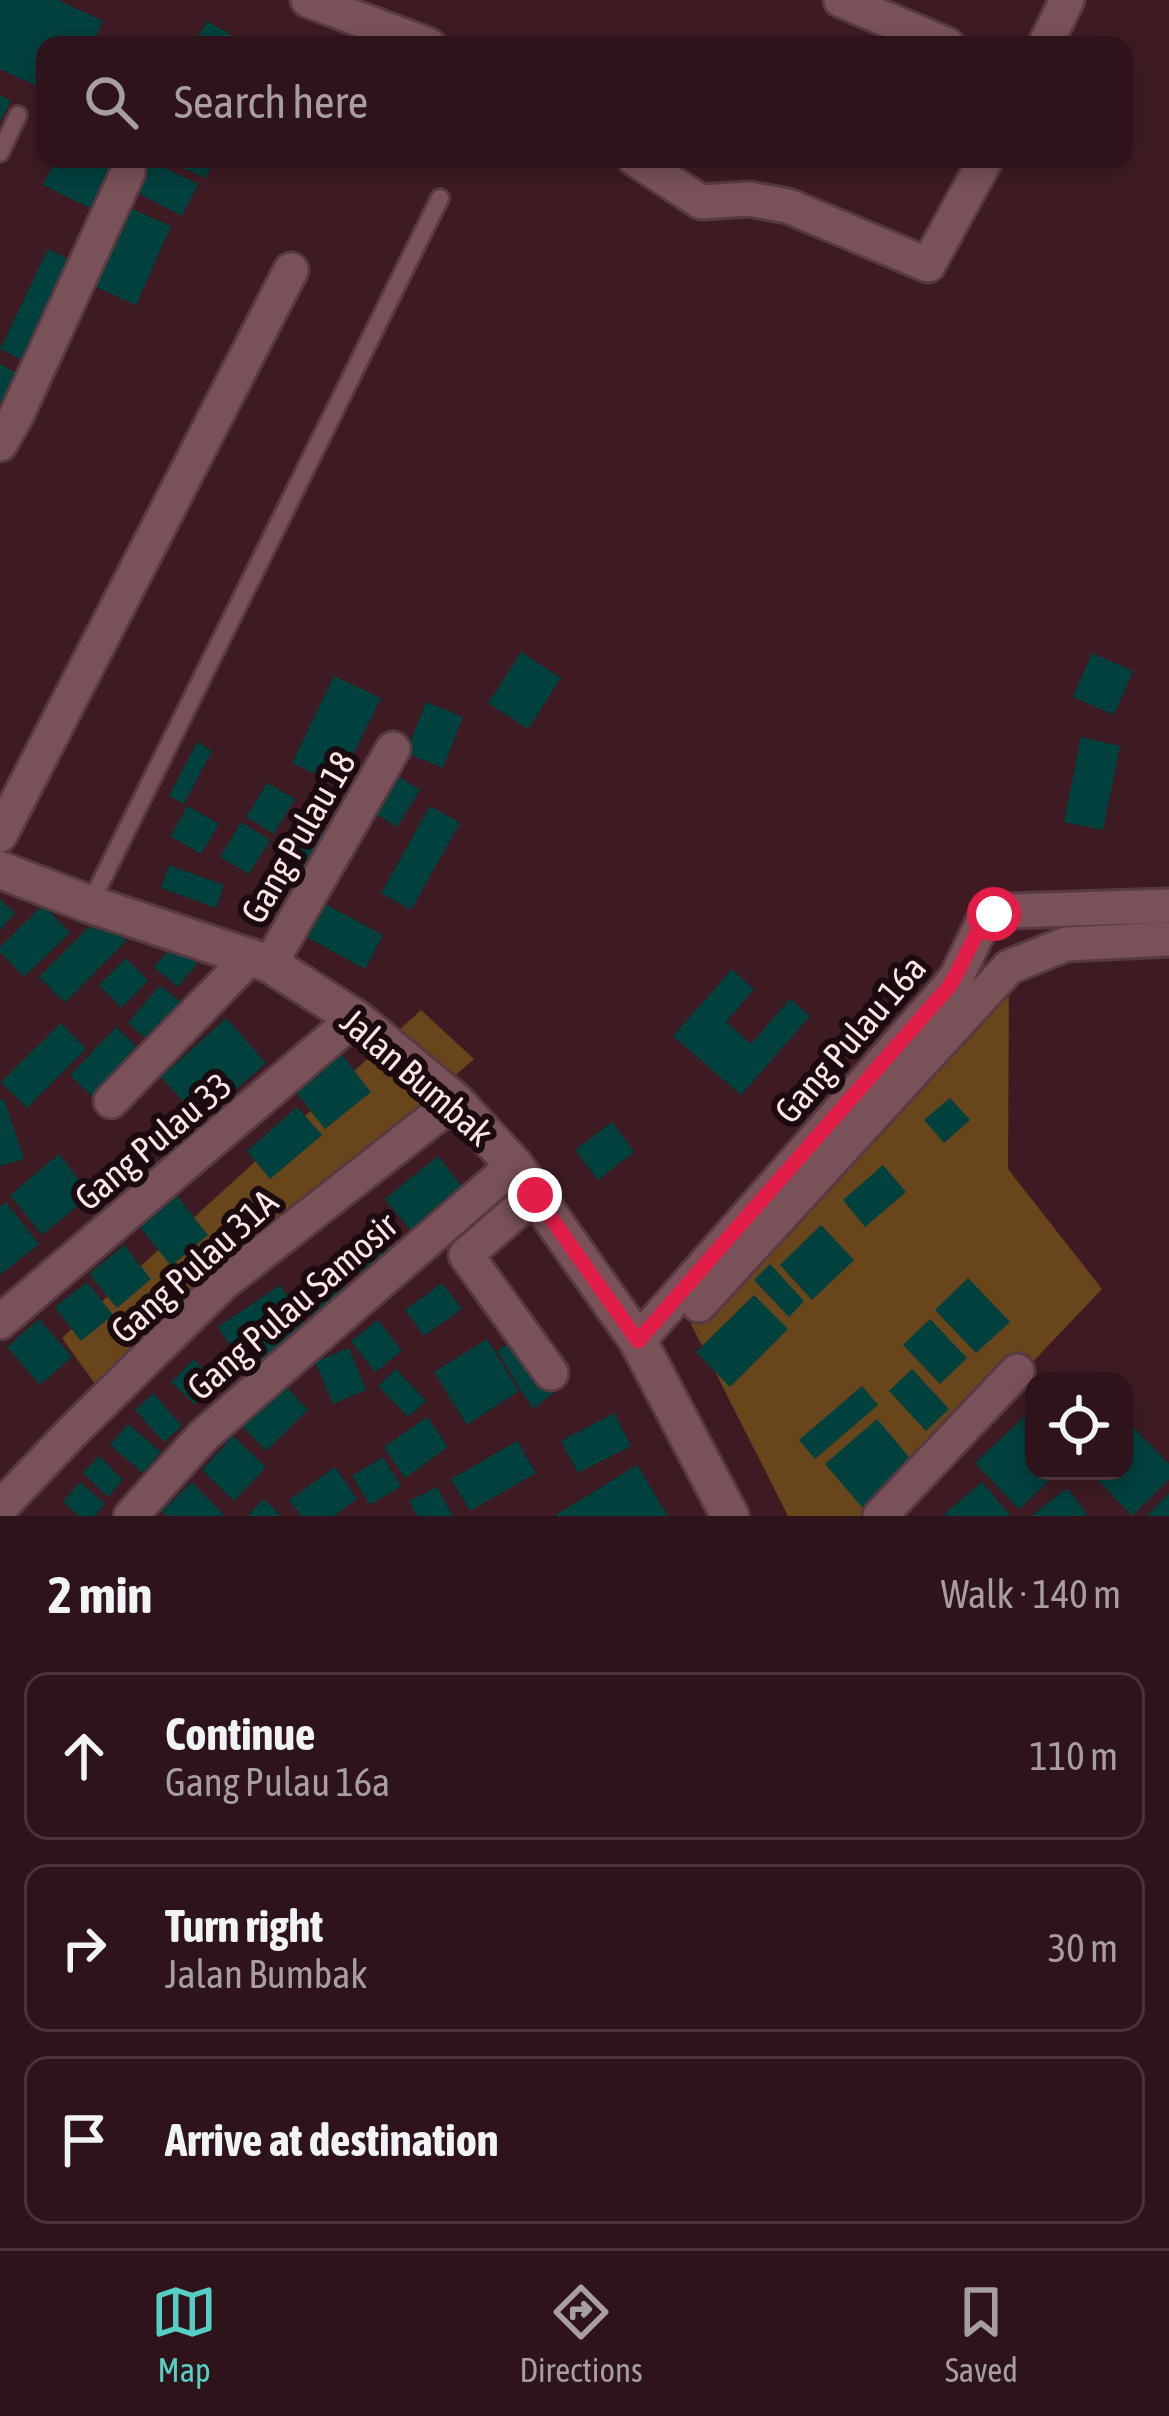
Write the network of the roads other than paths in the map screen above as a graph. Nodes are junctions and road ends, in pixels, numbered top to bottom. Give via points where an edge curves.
1 (308, 0) edge
2 (841, 0) edge
3 (1067, 0) edge
4 (404, 36) edge
5 (926, 36) edge
6 (1050, 36) edge
7 (18, 116) dead end
8 (0, 153) edge
9 (649, 168) edge
10 (981, 168) edge
11 (128, 172) dead end
12 (440, 198) dead end
13 (290, 270) dead end
14 (0, 444) edge
15 (393, 749) dead end
16 (0, 835) edge
17 (0, 870) edge
18 (89, 904) junction
19 (1169, 907) edge
20 (1169, 939) edge
21 (261, 960) junction
22 (356, 1018) junction
23 (111, 1101) dead end
24 (455, 1101) junction
25 (524, 1180) junction
26 (0, 1322) edge
27 (643, 1350) junction
28 (1017, 1371) dead end
29 (551, 1373) dead end
30 (0, 1508) edge
31 (724, 1514) edge
32 (131, 1516) edge
33 (880, 1516) edge

1 - 4 street
2 - 5 street
3 - 6 street
7 - 8 lane
9 - 10 street via 701,202 788,206 928,265
11 - 14 street
12 - 18 lane
13 - 16 street
15 - 21 street, Gang Pulau 18
17 - 18 street, Jalan Bumbak
18 - 21 street, Jalan Bumbak
19 - 27 street, Gang Pulau 16a via 1005,911 985,920 947,989
20 - 27 street via 1066,944 1009,967
21 - 22 street, Jalan Bumbak
21 - 23 street, Gang Pulau 18
22 - 24 street, Jalan Bumbak
22 - 26 street, Gang Pulau 33
24 - 25 street, Jalan Bumbak
24 - 30 street, Gang Pulau 31A via 222,1284
25 - 27 street, Jalan Bumbak
25 - 29 street via 466,1256
25 - 32 street, Gang Pulau Samosir via 202,1436
27 - 31 street, Jalan Bumbak
28 - 33 street

